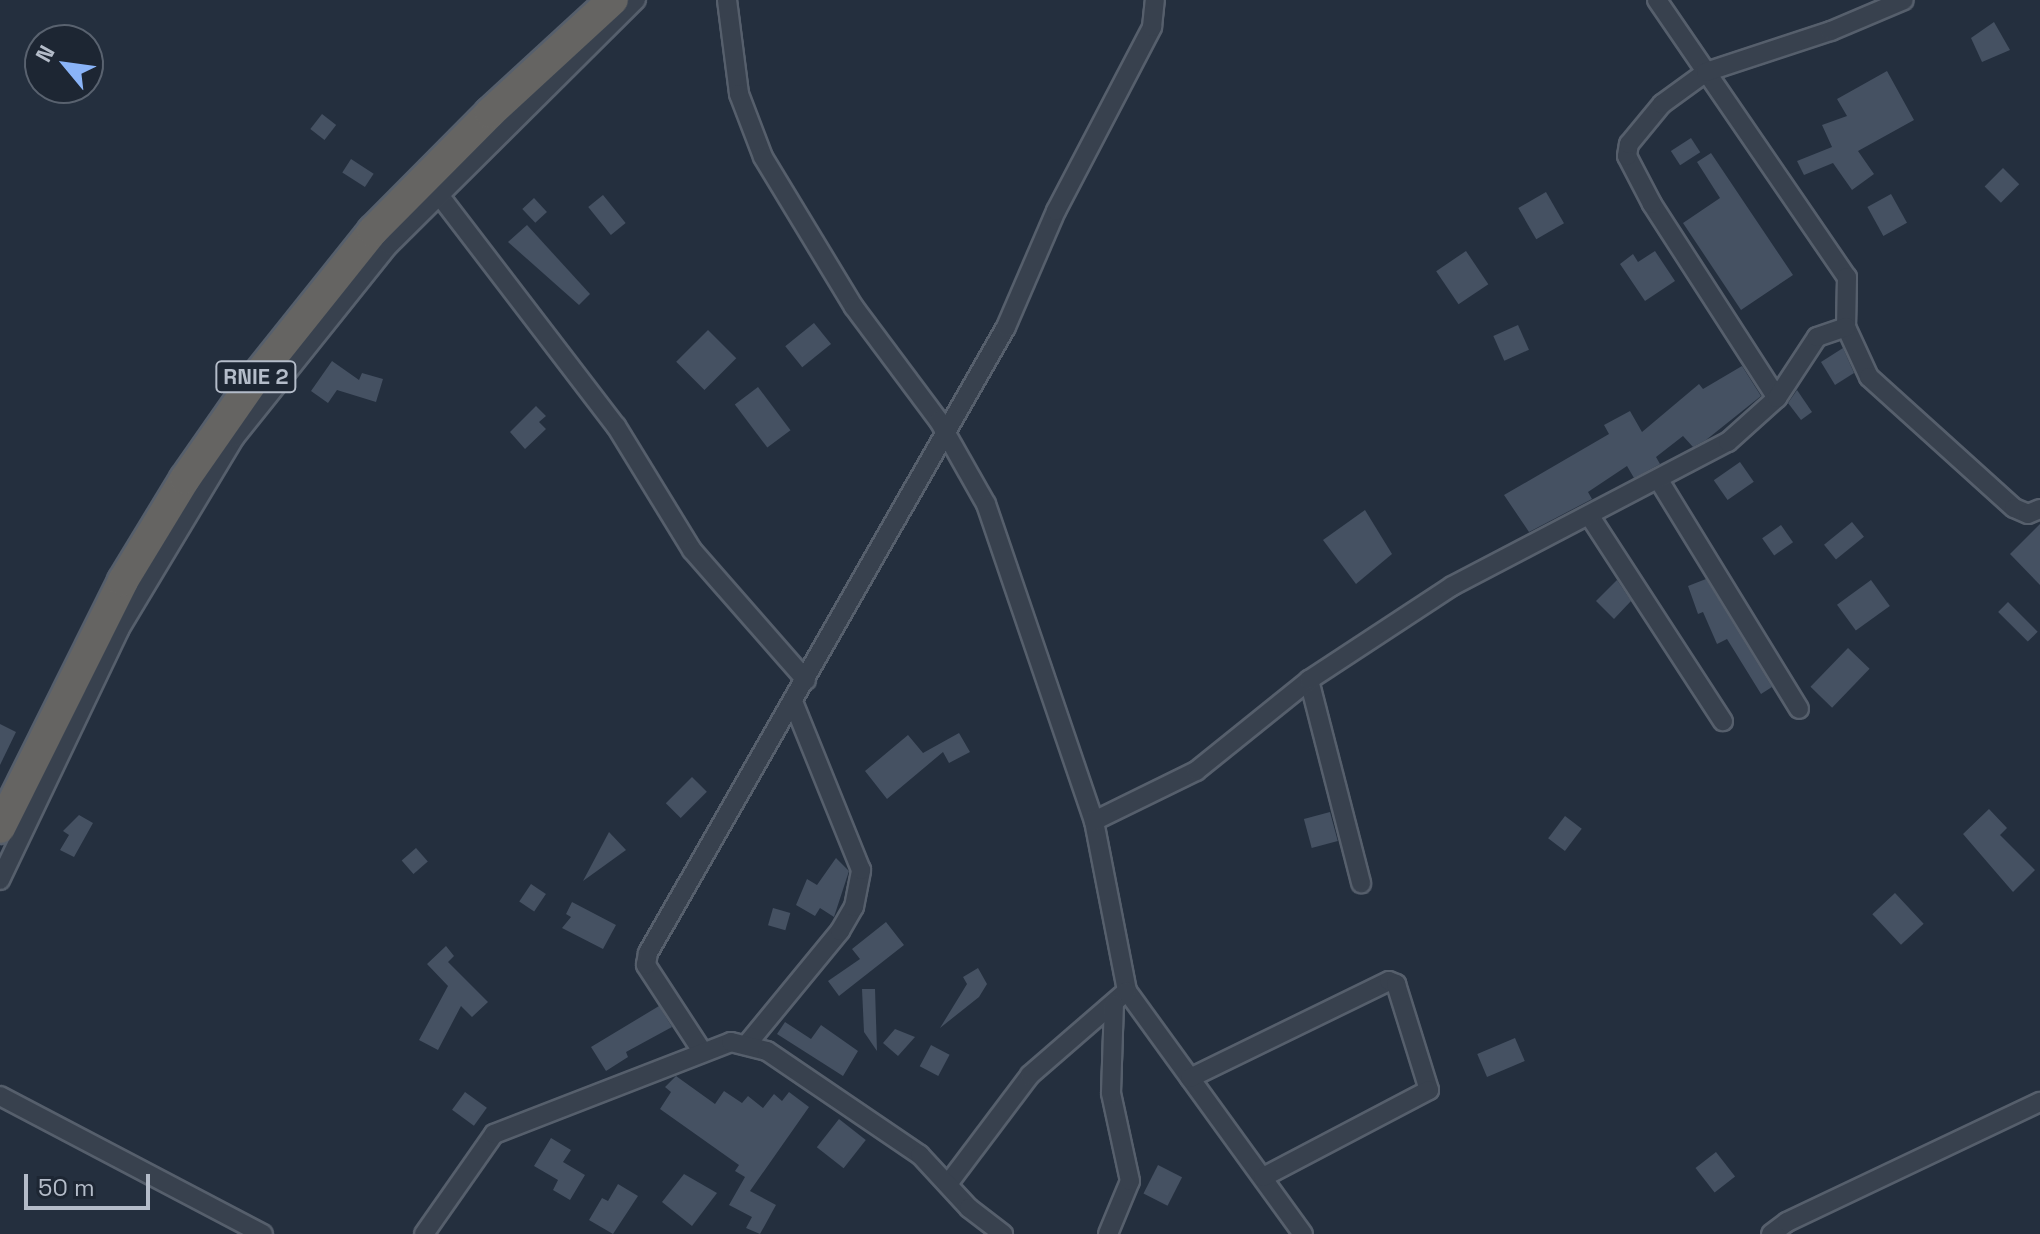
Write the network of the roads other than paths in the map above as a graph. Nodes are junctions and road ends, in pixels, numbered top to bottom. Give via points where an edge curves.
1 (613, 0) edge
2 (636, 0) edge
3 (727, 0) edge
4 (1155, 0) edge
5 (1657, 0) edge
6 (1904, 0) edge
7 (1706, 72) junction
8 (432, 186) junction
9 (1846, 327) junction
10 (1777, 398) junction
11 (946, 433) junction
12 (1660, 482) junction
13 (2040, 509) edge
14 (1589, 515) junction
15 (806, 680) junction
16 (1309, 680) junction
17 (793, 702) junction
18 (1799, 709) dead end
19 (1723, 721) dead end
20 (1094, 821) junction
21 (0, 828) edge
22 (0, 880) edge
23 (1361, 883) dead end
24 (1120, 997) junction
25 (748, 1043) junction
26 (702, 1051) junction
27 (1190, 1078) junction
28 (0, 1096) edge
29 (2040, 1102) edge
30 (1263, 1177) junction
31 (948, 1184) junction
32 (263, 1234) edge
33 (424, 1234) edge
34 (1003, 1234) edge
35 (1108, 1234) edge
36 (1303, 1234) edge
37 (1771, 1234) edge

1 - 8 highway, RNIE 2 / RNIE 2
2 - 8 street
3 - 11 street via 739,94 763,157 854,307
4 - 11 street via 1152,27 1056,211 1006,327
5 - 7 street
6 - 7 street via 1831,31
7 - 9 street via 1841,267 1849,296
7 - 10 street via 1635,131 1627,156 1652,204
8 - 15 street via 616,426 692,550
8 - 21 highway, RNIE 2 / RNIE 2 via 373,231 299,320 185,479 123,581
8 - 22 street via 200,490 119,630
9 - 10 street via 1817,337
9 - 13 street via 1869,377 1907,414 2014,508 2028,514
10 - 12 street via 1728,442
11 - 15 street
11 - 20 street via 986,504
12 - 14 street
12 - 18 street
14 - 16 street via 1452,586
14 - 19 street
15 - 17 street
16 - 20 street via 1196,771
16 - 23 street
17 - 25 street via 861,870 854,907 840,931
17 - 26 street via 648,953 646,965
20 - 24 street
24 - 27 street
24 - 31 street via 1030,1075
24 - 35 street via 1111,1093 1130,1181
25 - 26 street
25 - 31 street via 920,1155
26 - 33 street via 494,1134
27 - 30 street
27 - 30 street via 1389,981 1396,984 1429,1090
28 - 32 street
29 - 37 street
30 - 36 street
31 - 34 street

